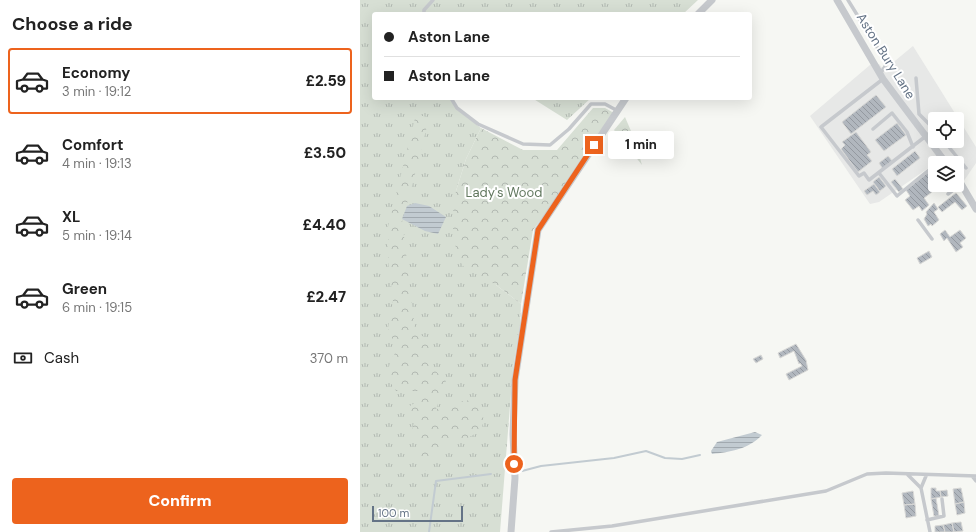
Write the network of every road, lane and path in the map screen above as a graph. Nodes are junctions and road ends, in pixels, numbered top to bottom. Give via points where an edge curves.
1 (433, 0) edge
2 (712, 0) edge
3 (837, 0) edge
4 (848, 0) edge
5 (424, 12) edge
6 (700, 12) edge
7 (882, 76) junction
8 (916, 78) dead end
9 (452, 100) edge
10 (625, 100) edge
11 (618, 111) junction
12 (928, 122) edge
13 (873, 129) dead end
14 (926, 137) junction
15 (913, 147) junction
16 (950, 148) edge
17 (937, 156) edge
18 (966, 168) dead end
19 (928, 171) edge
20 (879, 173) junction
21 (964, 189) edge
22 (976, 209) edge
23 (918, 220) dead end
24 (932, 239) dead end
25 (908, 474) junction
26 (926, 476) junction
27 (974, 476) edge
28 (976, 481) edge
29 (921, 488) junction
30 (942, 499) dead end
31 (927, 520) junction
32 (511, 532) edge
33 (551, 532) edge
34 (930, 532) edge

1 - 5 lane
2 - 6 street
3 - 7 street, Aston Bury Lane
4 - 7 lane via 885,60
7 - 14 street, Aston Bury Lane
7 - 20 lane via 821,127 859,176 864,173 869,180
8 - 12 lane via 919,114
9 - 11 lane via 457,108 478,124 523,144 550,145 569,129 591,104 605,104
10 - 11 street
11 - 32 street via 538,230 515,380 515,478
13 - 15 lane via 892,113 907,132
14 - 15 lane
14 - 17 street, Aston Bury Lane
15 - 20 lane
16 - 18 lane
19 - 20 lane via 897,196
21 - 22 street
23 - 24 lane
25 - 26 lane
25 - 29 lane
25 - 33 lane via 867,474 826,491 612,526
26 - 27 lane
26 - 29 lane
27 - 28 lane
29 - 31 lane
30 - 31 lane via 944,516
31 - 34 lane

